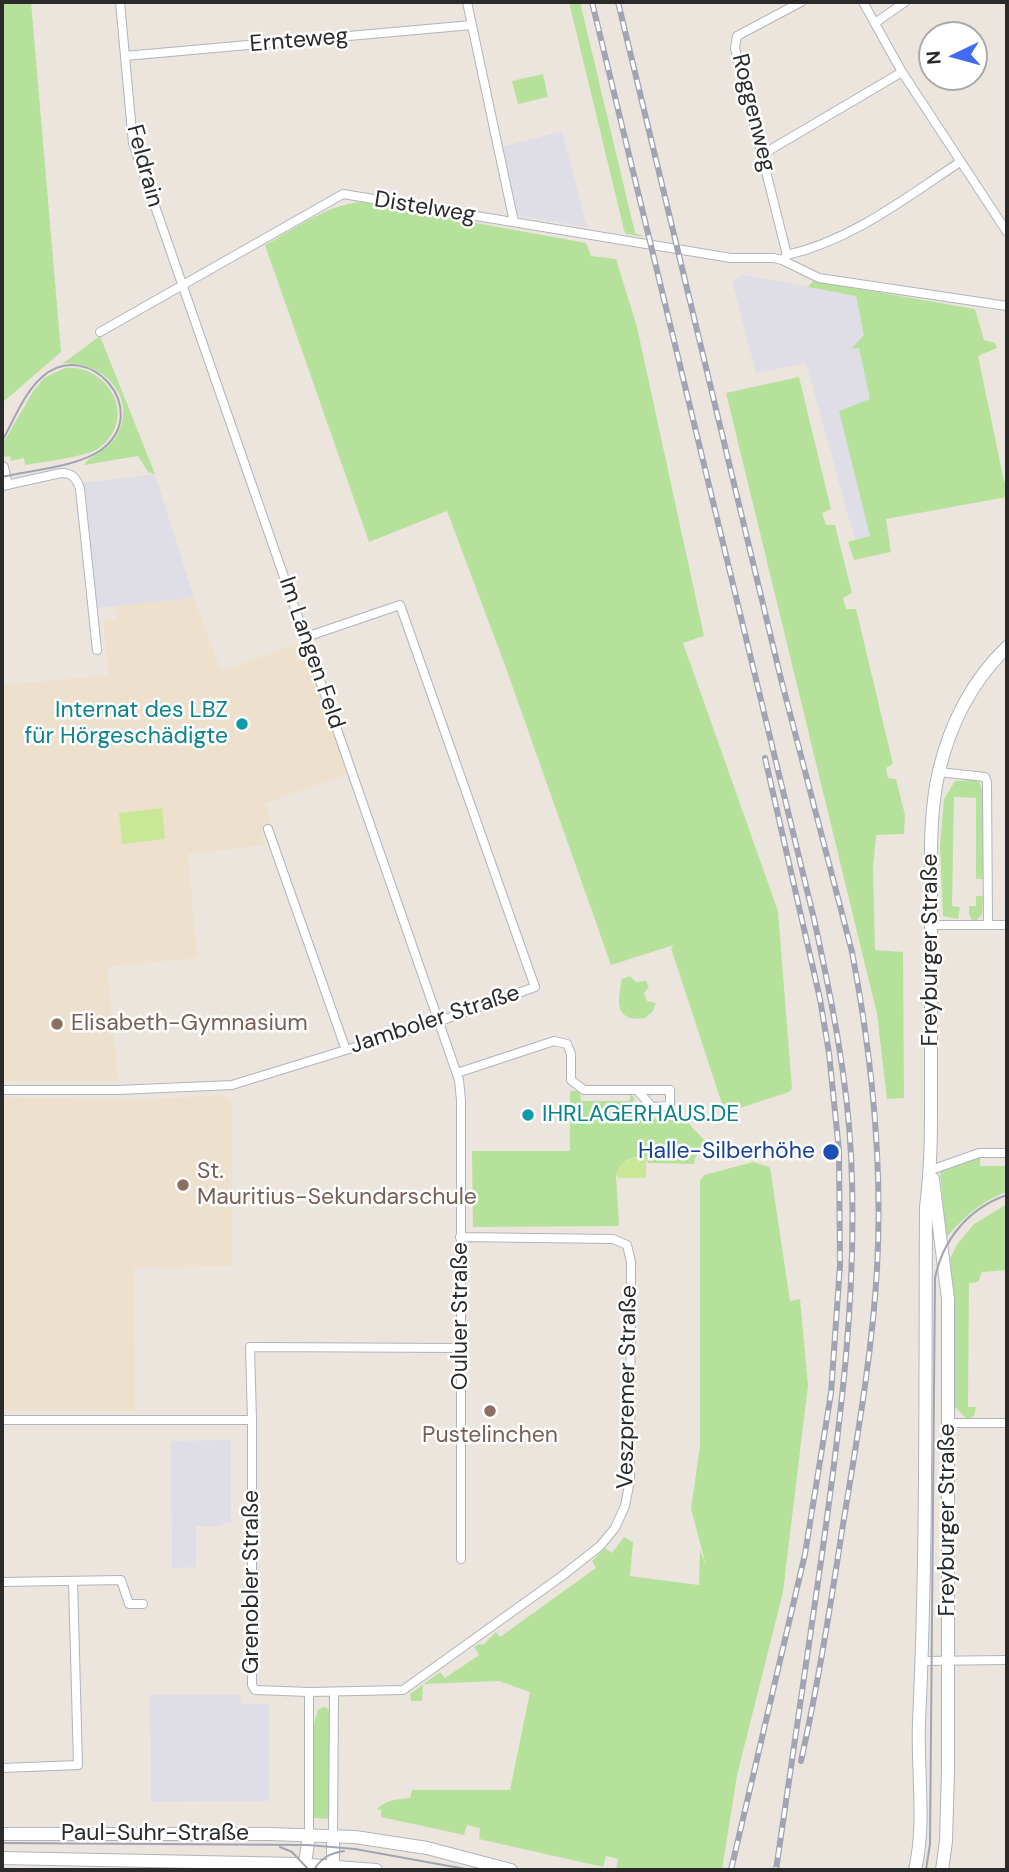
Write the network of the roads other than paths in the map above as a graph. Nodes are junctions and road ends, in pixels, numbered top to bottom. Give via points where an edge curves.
1 (120, 2) edge
2 (467, 2) edge
3 (801, 2) edge
4 (863, 2) edge
5 (905, 2) edge
6 (875, 23) junction
7 (472, 25) junction
8 (125, 56) junction
9 (902, 72) junction
10 (763, 154) junction
11 (960, 162) junction
12 (514, 222) junction
13 (1007, 232) edge
14 (785, 258) junction
15 (182, 284) junction
16 (1007, 306) edge
17 (100, 332) dead end
18 (2, 466) edge
19 (5, 485) edge
20 (306, 638) junction
21 (1007, 647) edge
22 (97, 650) dead end
23 (939, 772) junction
24 (268, 829) dead end
25 (931, 925) junction
26 (988, 925) junction
27 (1007, 925) edge
28 (440, 1021) junction
29 (346, 1050) junction
30 (457, 1073) junction
31 (2, 1090) edge
32 (638, 1091) dead end
33 (1007, 1153) edge
34 (931, 1170) junction
35 (460, 1237) junction
36 (460, 1348) junction
37 (2, 1420) edge
38 (252, 1420) junction
39 (948, 1423) junction
40 (1007, 1423) edge
41 (461, 1559) dead end
42 (74, 1581) junction
43 (2, 1583) edge
44 (143, 1604) dead end
45 (947, 1660) junction
46 (1007, 1660) edge
47 (922, 1661) junction
48 (309, 1692) junction
49 (334, 1692) junction
50 (2, 1768) edge
51 (2, 1834) edge
52 (309, 1836) junction
53 (333, 1836) junction
54 (2, 1858) edge
55 (304, 1867) edge
56 (333, 1868) edge
57 (376, 1870) edge
58 (511, 1870) edge
59 (915, 1870) edge
60 (942, 1870) edge

1 - 8 street, Feldrain
2 - 7 street
3 - 10 street, Roggenweg via 737,36 735,48
4 - 6 street
5 - 6 street
6 - 9 street
7 - 8 street, Ernteweg
7 - 12 street
8 - 15 street, Feldrain via 133,143
9 - 10 street
9 - 11 street
10 - 14 street, Roggenweg
11 - 13 street
11 - 14 street via 863,226
12 - 14 street, Distelweg via 731,258
12 - 15 street, Distelweg via 343,194
14 - 16 street via 819,278
15 - 17 street, Distelweg
15 - 20 street, Im Langen Feld
18 - 19 street
19 - 22 street via 61,473 77,480
20 - 28 street, Im Langen Feld
20 - 28 street, Jamboler Straße via 400,605 536,987
21 - 23 street, Freyburger Straße via 962,706
23 - 25 street, Freyburger Straße via 932,835
23 - 26 street via 985,777 987,782
24 - 29 street
25 - 26 street
25 - 34 street, Freyburger Straße
26 - 27 street
28 - 29 street, Jamboler Straße
28 - 30 street, Ouluer Straße
29 - 31 street, Jamboler Straße via 232,1085
30 - 32 street via 554,1041 570,1049 571,1080 577,1087
30 - 35 street, Ouluer Straße via 461,1100
33 - 34 street via 979,1153
34 - 39 street, Freyburger Straße via 948,1299
34 - 47 street, Freyburger Straße via 926,1208
35 - 36 street, Ouluer Straße
35 - 49 street, Veszpremer Straße via 613,1239 627,1245 631,1262 630,1469 625,1506 600,1546 403,1690
36 - 38 street, Grenobler Straße via 250,1347
36 - 41 street, Ouluer Straße
37 - 38 street
38 - 48 street, Grenobler Straße via 252,1685 262,1692
39 - 40 street
39 - 45 street, Freyburger Straße
42 - 43 street
42 - 44 street via 121,1580 129,1604
42 - 50 street via 78,1765
45 - 46 street
45 - 47 street
45 - 60 street, Freyburger Straße via 948,1812
47 - 59 street, Freyburger Straße
48 - 49 street, Veszpremer Straße
48 - 52 street
49 - 53 street
51 - 52 street, Paul-Suhr-Straße
52 - 53 street, Paul-Suhr-Straße
52 - 55 street
53 - 56 street
53 - 58 street via 394,1842
54 - 55 street, Paul-Suhr-Straße
55 - 56 street, Paul-Suhr-Straße
56 - 57 street, Paul-Suhr-Straße

